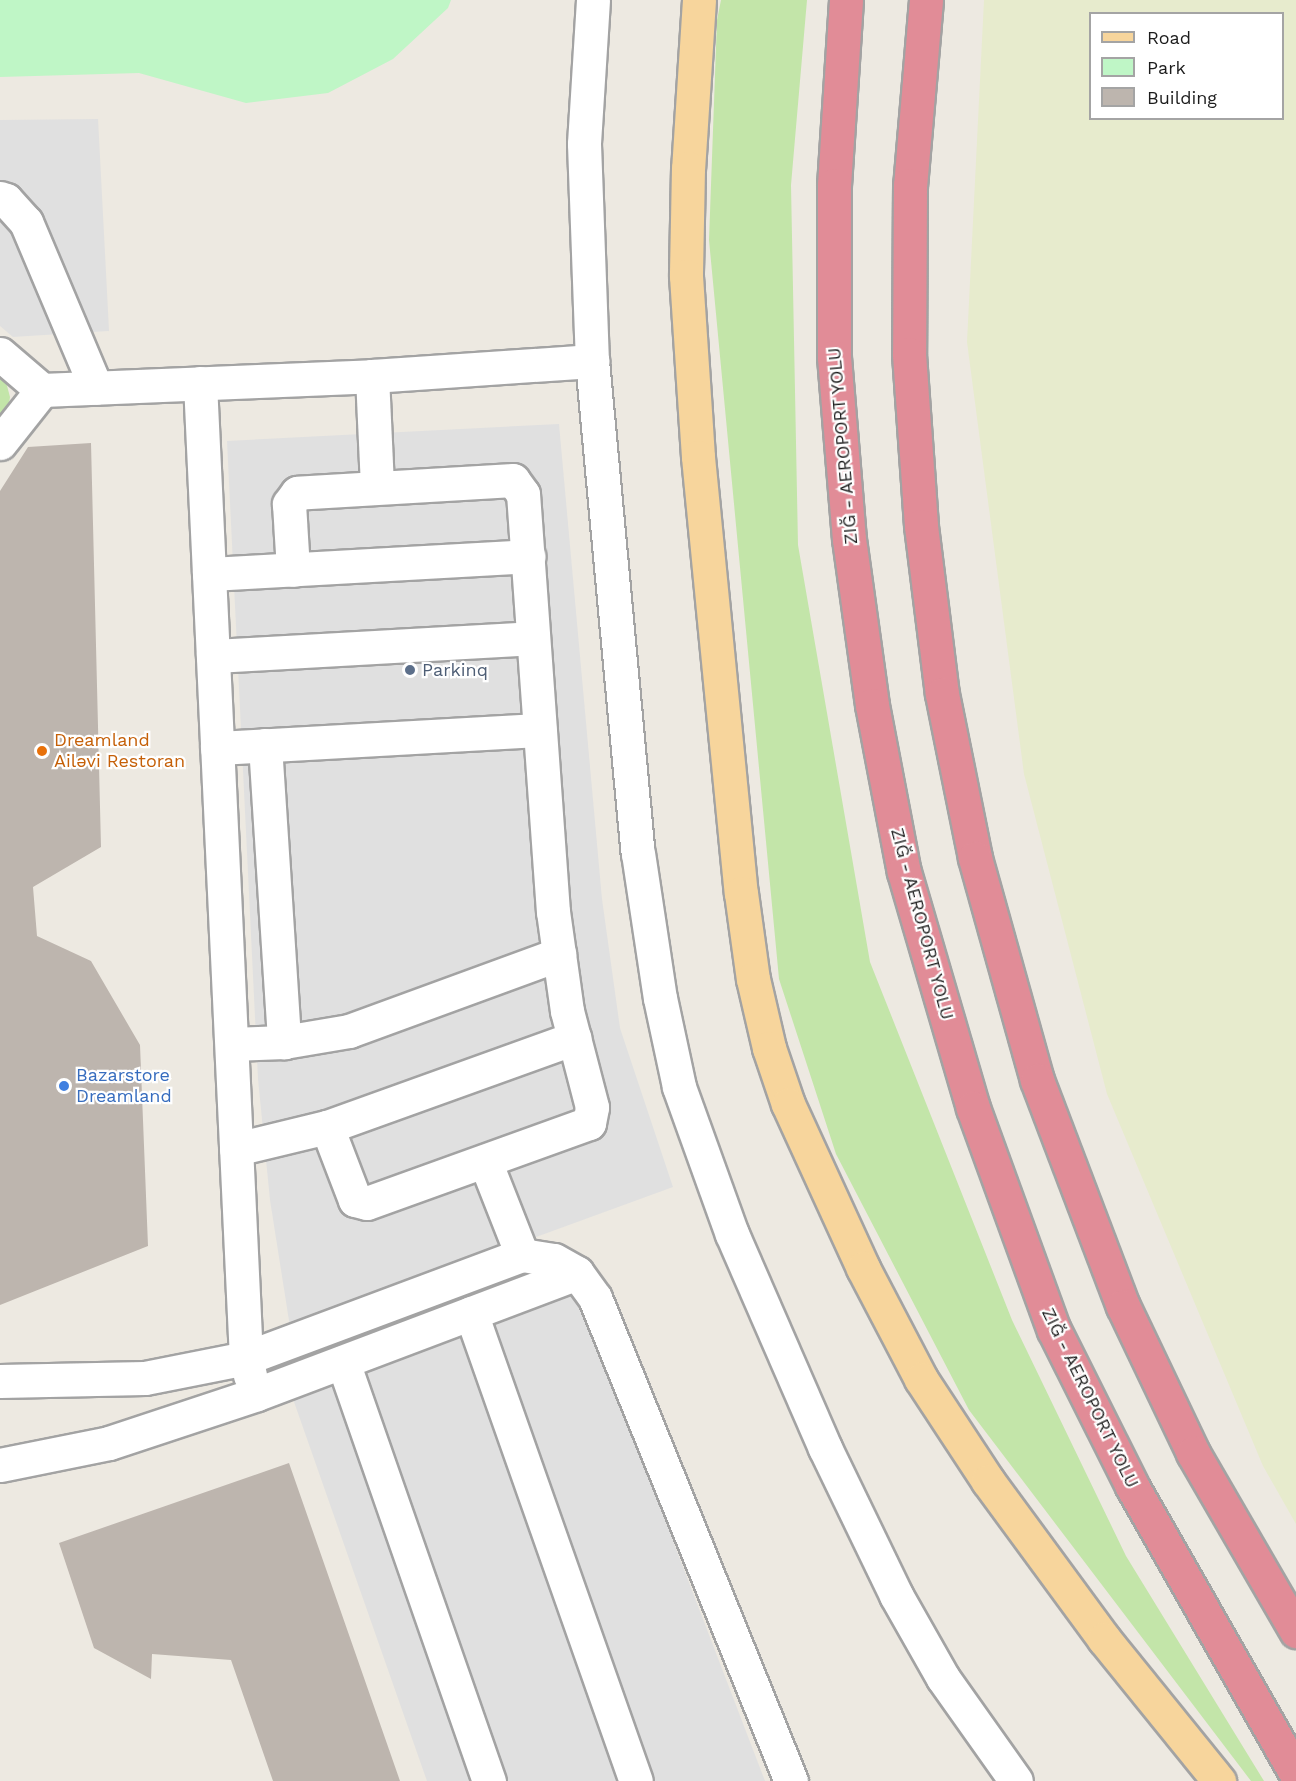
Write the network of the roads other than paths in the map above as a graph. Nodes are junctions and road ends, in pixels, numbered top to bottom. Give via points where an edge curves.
1 (593, 0) edge
2 (699, 0) edge
3 (846, 0) edge
4 (926, 0) edge
5 (0, 198) edge
6 (0, 354) edge
7 (592, 361) junction
8 (372, 376) junction
9 (200, 383) junction
10 (96, 388) junction
11 (42, 390) junction
12 (0, 443) edge
13 (377, 487) junction
14 (528, 556) junction
15 (293, 570) junction
16 (209, 574) junction
17 (532, 638) junction
18 (213, 656) junction
19 (539, 730) junction
20 (265, 745) junction
21 (217, 748) junction
22 (559, 954) junction
23 (574, 1038) junction
24 (284, 1042) junction
25 (232, 1044) junction
26 (327, 1128) junction
27 (237, 1149) junction
28 (485, 1161) junction
29 (522, 1256) junction
30 (577, 1273) junction
31 (471, 1313) junction
32 (343, 1362) junction
33 (248, 1367) junction
34 (0, 1381) edge
35 (0, 1464) edge
36 (1296, 1631) edge
37 (1296, 1773) edge
38 (489, 1781) edge
39 (636, 1781) edge
40 (791, 1781) edge
41 (1016, 1781) edge
42 (1219, 1781) edge

1 - 7 street via 584,144
2 - 42 main road via 688,168 686,276 698,457 741,893 753,979 769,1048 788,1104 858,1257 921,1378 988,1481 1104,1639
3 - 37 highway via 834,185 834,357 849,539 872,705 904,872 973,1108 1054,1330 1132,1486
4 - 36 highway via 910,185 909,354 921,526 942,694 975,858 1037,1080 1124,1306 1193,1453
5 - 10 street via 26,222
6 - 11 street
7 - 8 street
7 - 41 street via 638,853 660,998 679,1087 732,1234 825,1448 896,1595 943,1678
8 - 9 street
8 - 13 street
9 - 10 street
9 - 16 street
10 - 11 street
11 - 12 street
13 - 14 street via 513,480 523,494
13 - 15 street via 297,493 289,504
14 - 15 street
14 - 17 street
15 - 16 street
16 - 18 street
17 - 18 street
17 - 19 street
18 - 21 street
19 - 20 street
19 - 22 street
20 - 21 street
20 - 24 street
21 - 25 street
22 - 23 street
22 - 24 street via 349,1031
23 - 26 street
23 - 28 street via 592,1107 589,1123
24 - 25 street
25 - 27 street
26 - 27 street
26 - 28 street via 355,1200 367,1203
27 - 33 street
28 - 29 street
29 - 30 street via 554,1260
29 - 33 street
30 - 31 street
30 - 40 street via 596,1298
31 - 32 street
31 - 39 street
32 - 35 street via 109,1443
32 - 38 street
33 - 34 street via 145,1378

